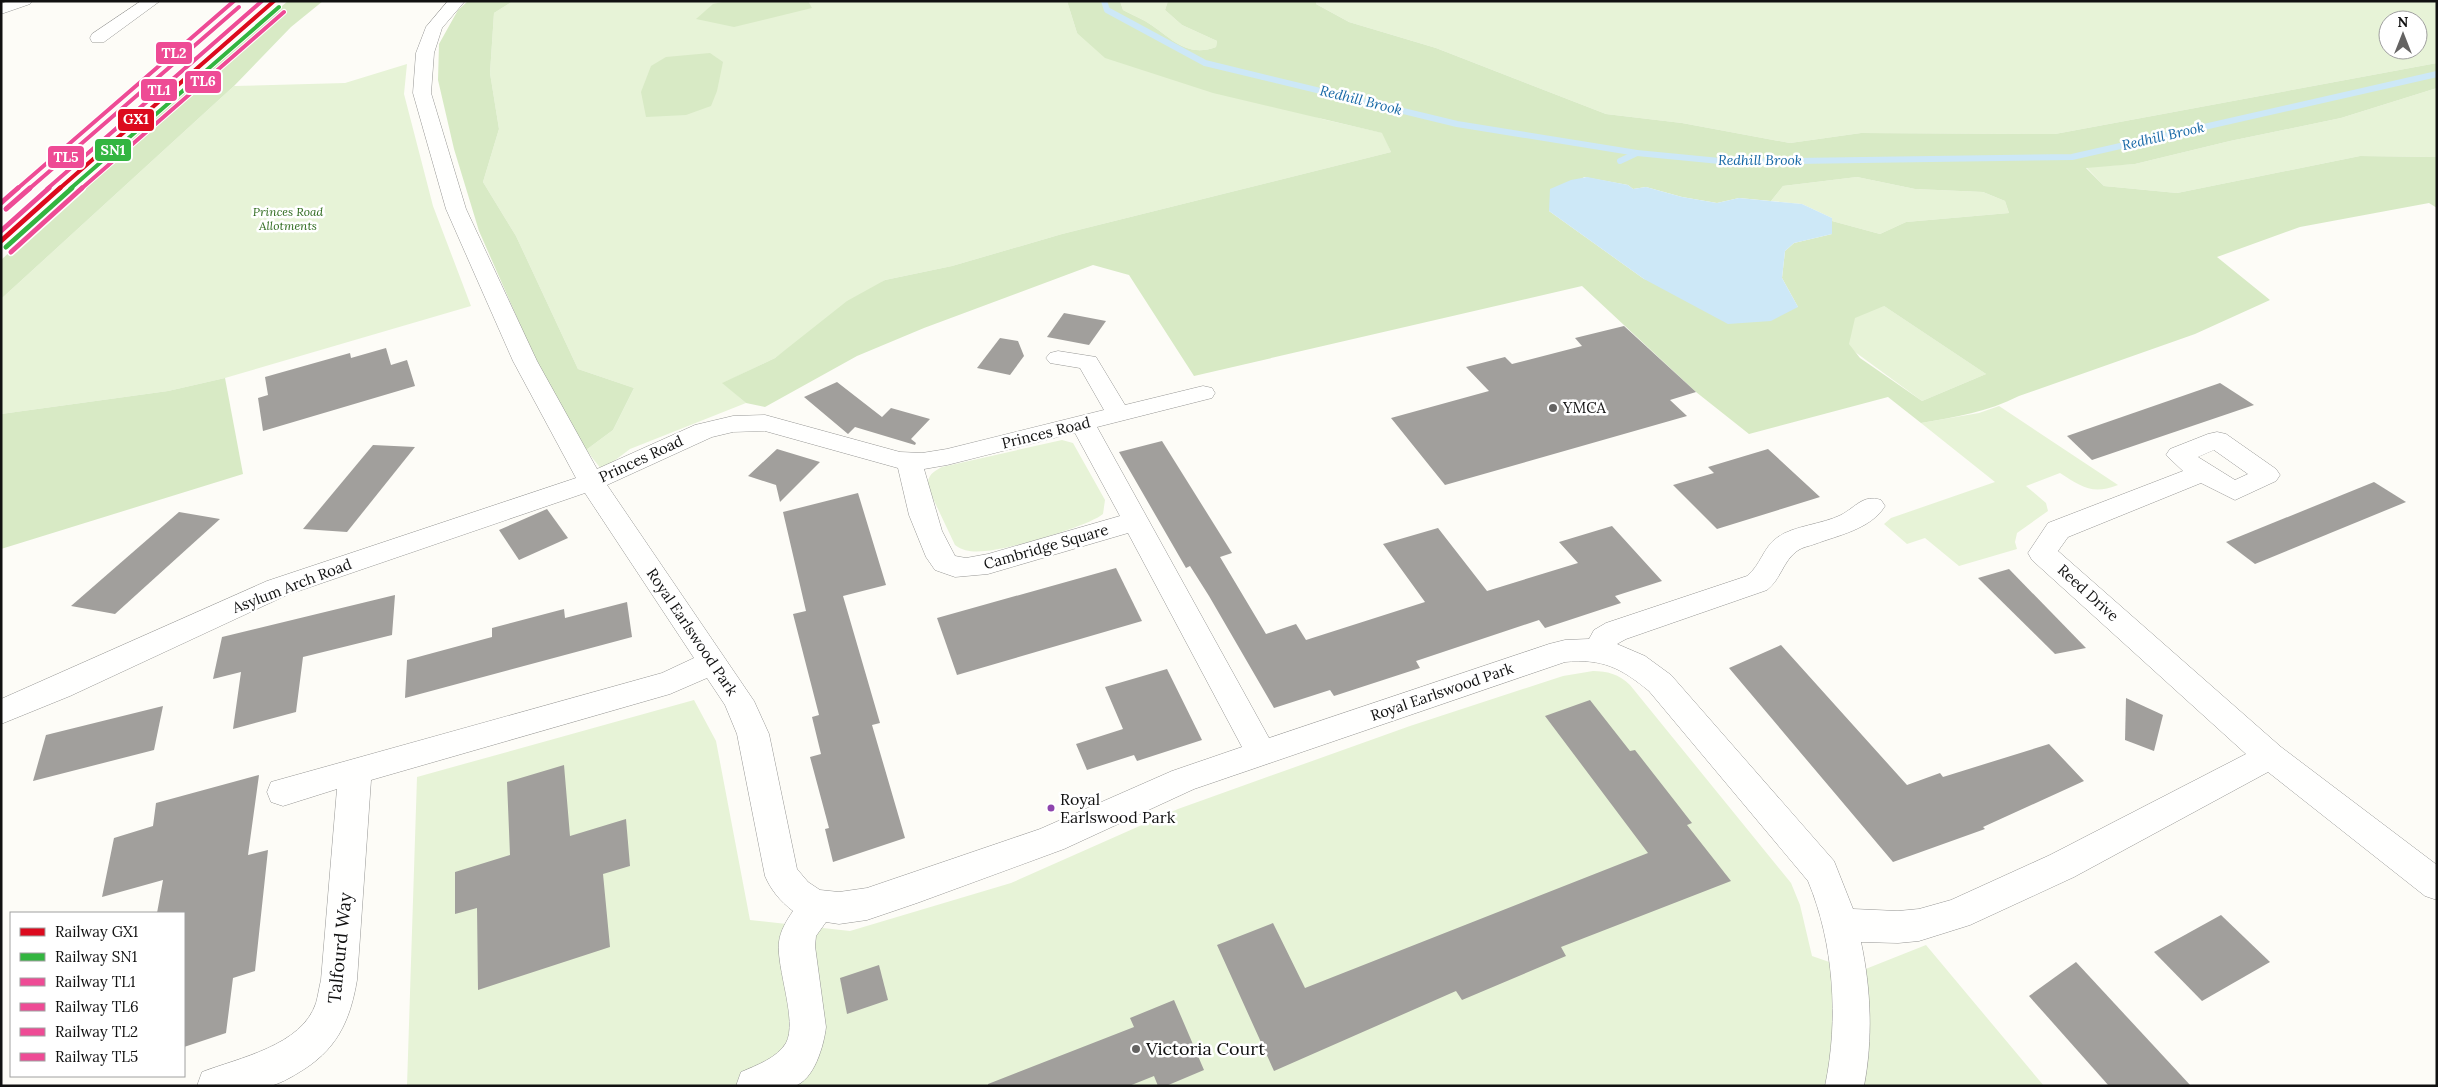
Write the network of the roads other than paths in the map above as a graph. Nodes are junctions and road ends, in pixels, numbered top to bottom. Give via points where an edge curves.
1 (24, 1) edge
2 (152, 1) edge
3 (457, 1) edge
4 (1, 9) edge
5 (98, 38) dead end
6 (1058, 358) dead end
7 (1203, 393) dead end
8 (1119, 414) junction
9 (1083, 424) junction
10 (910, 461) junction
11 (2202, 473) dead end
12 (591, 482) junction
13 (1872, 506) dead end
14 (1136, 521) junction
15 (1600, 651) junction
16 (713, 662) junction
17 (1, 712) edge
18 (1261, 753) junction
19 (2270, 756) junction
20 (355, 771) junction
21 (283, 792) dead end
22 (2437, 885) edge
23 (817, 905) junction
24 (1840, 925) junction
25 (216, 1086) edge
26 (756, 1086) edge
27 (1844, 1086) edge

1 - 4 street
2 - 5 street
3 - 12 street, Princes Road via 434,28 425,52 422,94 456,209 524,361
6 - 8 street via 1088,362
7 - 8 street, Princes Road
8 - 9 street, Princes Road
9 - 10 street, Princes Road via 940,459
9 - 14 street
10 - 12 street, Princes Road via 776,425 750,422 717,427 689,436
10 - 14 street, Cambridge Square via 911,479 929,532 942,561 954,566 988,564
11 - 19 street, Reed Drive via 2058,530 2042,553
12 - 16 street, Royal Earlswood Park
12 - 17 street, Asylum Arch Road via 277,588
13 - 15 street via 1850,522 1788,543 1776,556 1766,576 1757,583 1616,631 1604,638
14 - 18 street
15 - 18 street, Royal Earlswood Park via 1578,649 1554,654
15 - 24 street, Royal Earlswood Park via 1630,660 1660,683 1809,854 1830,888
16 - 20 street via 670,682
16 - 23 street, Royal Earlswood Park via 730,686 754,734 782,876 796,893
18 - 23 street, Royal Earlswood Park via 1155,792 1052,839 917,888 851,907
19 - 22 street, Reed Drive
19 - 24 street via 2062,866 1957,914 1905,927
20 - 21 street
20 - 25 street, Talfourd Way via 339,980 331,1017 317,1036 289,1058
23 - 26 street via 797,943 807,1018 806,1045 783,1073
24 - 27 street, Royal Earlswood Park via 1851,1016 1850,1061

